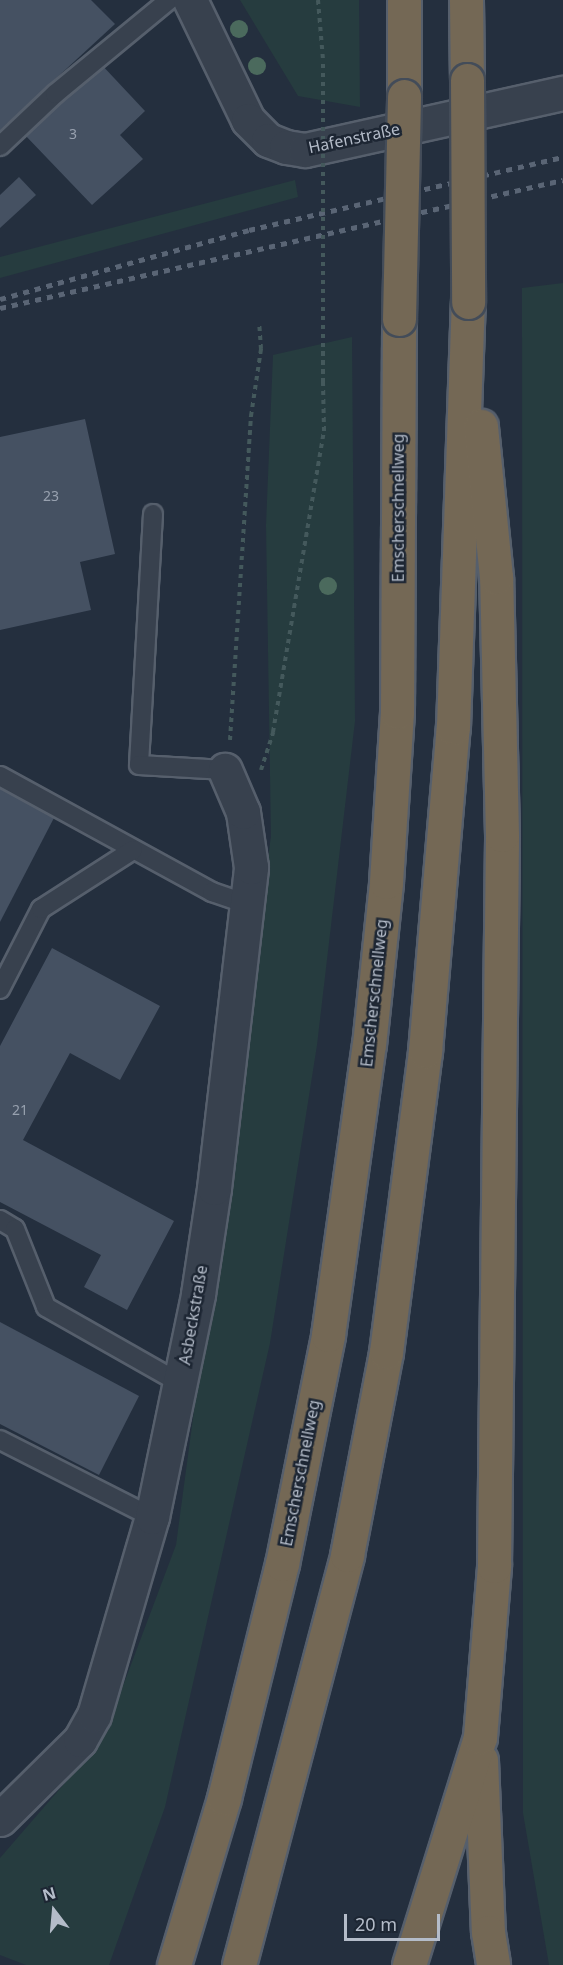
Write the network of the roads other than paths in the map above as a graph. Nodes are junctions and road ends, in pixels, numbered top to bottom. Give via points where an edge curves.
1 (169, 0) edge
2 (190, 0) edge
3 (404, 0) edge
4 (466, 0) edge
5 (563, 93) edge
6 (0, 146) edge
7 (468, 302) junction
8 (153, 514) dead end
9 (225, 770) joint
10 (0, 776) edge
11 (133, 850) junction
12 (244, 903) junction
13 (0, 989) edge
14 (0, 1220) edge
15 (180, 1383) junction
16 (0, 1440) edge
17 (152, 1517) junction
18 (480, 1737) junction
19 (0, 1819) edge
20 (174, 1965) edge
21 (239, 1965) edge
22 (409, 1965) edge
23 (494, 1965) edge

1 - 6 lane via 55,93
2 - 5 street, Hafenstraße via 248,120 268,140 286,147 305,150
3 - 20 highway, Emscherschnellweg, bridge via 396,712 386,882 369,1045 328,1335 282,1563 224,1798
4 - 7 highway, bridge
7 - 18 highway via 496,577 502,835 494,1566
7 - 21 highway via 451,751 425,1051 386,1352 347,1555
8 - 9 lane via 139,765
9 - 12 street, Asbeckstraße via 243,812 251,867
10 - 11 lane
11 - 12 lane via 212,892
11 - 13 lane via 41,909
12 - 15 street, Asbeckstraße via 214,1188
14 - 15 lane via 15,1228 46,1307
15 - 17 street, Asbeckstraße
16 - 17 lane
17 - 19 street, Asbeckstraße via 94,1715 80,1740
18 - 22 highway
18 - 23 highway via 488,1932

